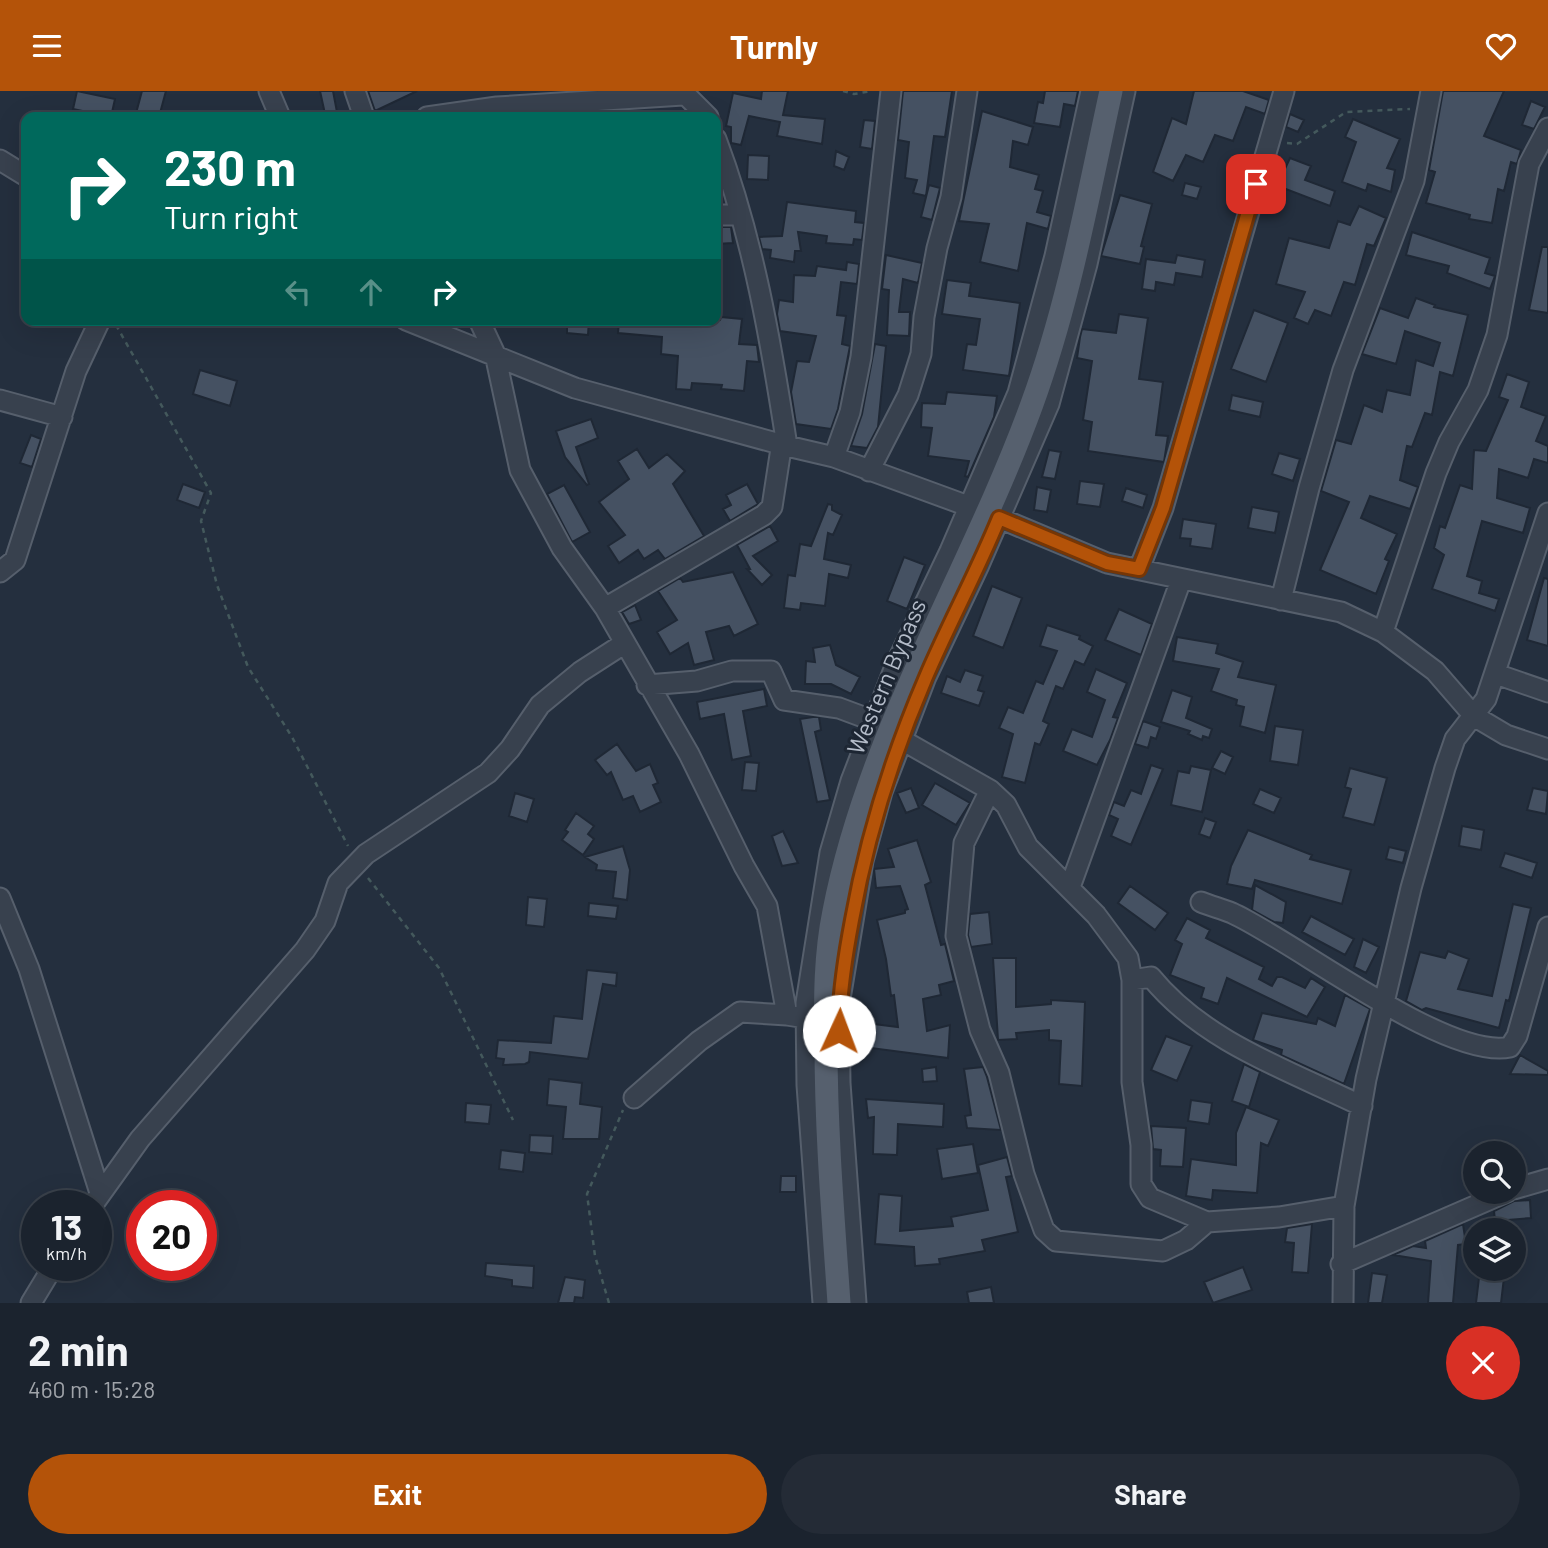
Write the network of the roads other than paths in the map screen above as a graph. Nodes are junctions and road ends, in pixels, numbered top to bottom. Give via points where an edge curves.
1 (269, 91) edge
2 (355, 91) edge
3 (891, 91) edge
4 (967, 91) edge
5 (1091, 91) edge
6 (1111, 91) edge
7 (1125, 91) edge
8 (1284, 91) edge
9 (682, 93) edge
10 (1430, 101) edge
11 (277, 112) edge
12 (362, 112) edge
13 (462, 112) edge
14 (704, 112) edge
15 (1548, 128) edge
16 (721, 156) edge
17 (0, 160) edge
18 (21, 173) edge
19 (721, 215) edge
20 (739, 215) junction
21 (97, 326) edge
22 (422, 326) edge
23 (482, 326) edge
24 (495, 354) junction
25 (0, 400) edge
26 (62, 417) junction
27 (784, 444) junction
28 (834, 457) junction
29 (869, 471) junction
30 (968, 506) junction
31 (1548, 513) edge
32 (999, 518) junction
33 (1139, 569) junction
34 (0, 572) edge
35 (1181, 580) junction
36 (1281, 600) junction
37 (605, 608) junction
38 (1383, 632) junction
39 (625, 643) junction
40 (1496, 674) junction
41 (647, 685) junction
42 (1548, 692) edge
43 (1474, 716) junction
44 (874, 721) junction
45 (902, 740) junction
46 (1548, 749) edge
47 (990, 790) junction
48 (1070, 887) junction
49 (0, 898) edge
50 (1201, 902) dead end
51 (1548, 927) edge
52 (1132, 980) junction
53 (1383, 1003) junction
54 (797, 1016) junction
55 (634, 1098) road end
56 (1362, 1106) junction
57 (1548, 1179) edge
58 (1526, 1185) edge
59 (93, 1190) edge
60 (103, 1190) edge
61 (1479, 1204) edge
62 (1344, 1206) junction
63 (1207, 1222) junction
64 (1341, 1264) junction
65 (44, 1281) edge
66 (31, 1303) edge
67 (822, 1303) edge
68 (839, 1303) edge
69 (856, 1303) edge
70 (1343, 1303) edge

1 - 11 street
2 - 12 street
3 - 28 street via 861,357 850,412
4 - 29 street via 921,354 908,395
5 - 30 street via 1055,256 1018,393
6 - 68 main road, Western Bypass via 1066,293 1033,403 892,726 858,816 834,911 826,967 826,1114
7 - 32 street via 1087,264 1049,404
8 - 33 street via 1163,508
9 - 13 street
9 - 14 street
10 - 36 street via 1414,181 1343,370
15 - 38 street via 1529,164 1497,335 1478,390 1436,473
16 - 20 street
17 - 18 street
19 - 20 street
20 - 27 street via 769,332
21 - 26 street via 76,371
22 - 24 street
23 - 24 street
24 - 27 street via 584,391
24 - 37 street via 520,470 562,548
25 - 26 street
26 - 34 street via 15,560
27 - 28 street
27 - 37 street via 772,507 764,515
28 - 29 street
29 - 30 street
30 - 44 street
31 - 40 street
32 - 33 street via 1107,563
32 - 45 street
33 - 35 street
35 - 36 street
35 - 48 street
36 - 38 street via 1340,612
37 - 39 street
38 - 43 street via 1435,671
39 - 41 street
39 - 60 street via 540,705 488,773 407,824 356,864 338,883 325,922 305,950 148,1130
40 - 42 street
40 - 43 street
41 - 44 street via 697,681 732,671 771,671 784,700 839,708
41 - 54 street via 689,754 767,906
43 - 46 street via 1506,735
43 - 53 street via 1455,739 1445,768
44 - 54 street via 830,853 807,991
45 - 47 street
45 - 69 street via 863,861 839,1005
47 - 48 street via 1006,805 1028,847
47 - 63 street via 964,843 956,936 980,1031 999,1073 1024,1174 1044,1230 1056,1241 1163,1251
48 - 52 street via 1128,958
49 - 59 street via 33,982
50 - 53 street via 1233,913
51 - 53 street via 1510,1047 1499,1049 1449,1036
52 - 56 street via 1151,977 1214,1035
52 - 63 street via 1132,1081 1141,1184 1160,1205
53 - 56 street
54 - 55 street via 740,1012
54 - 67 street via 807,1085
56 - 62 street
57 - 58 street
61 - 64 street
62 - 63 street
62 - 64 street
64 - 70 street
65 - 66 street

